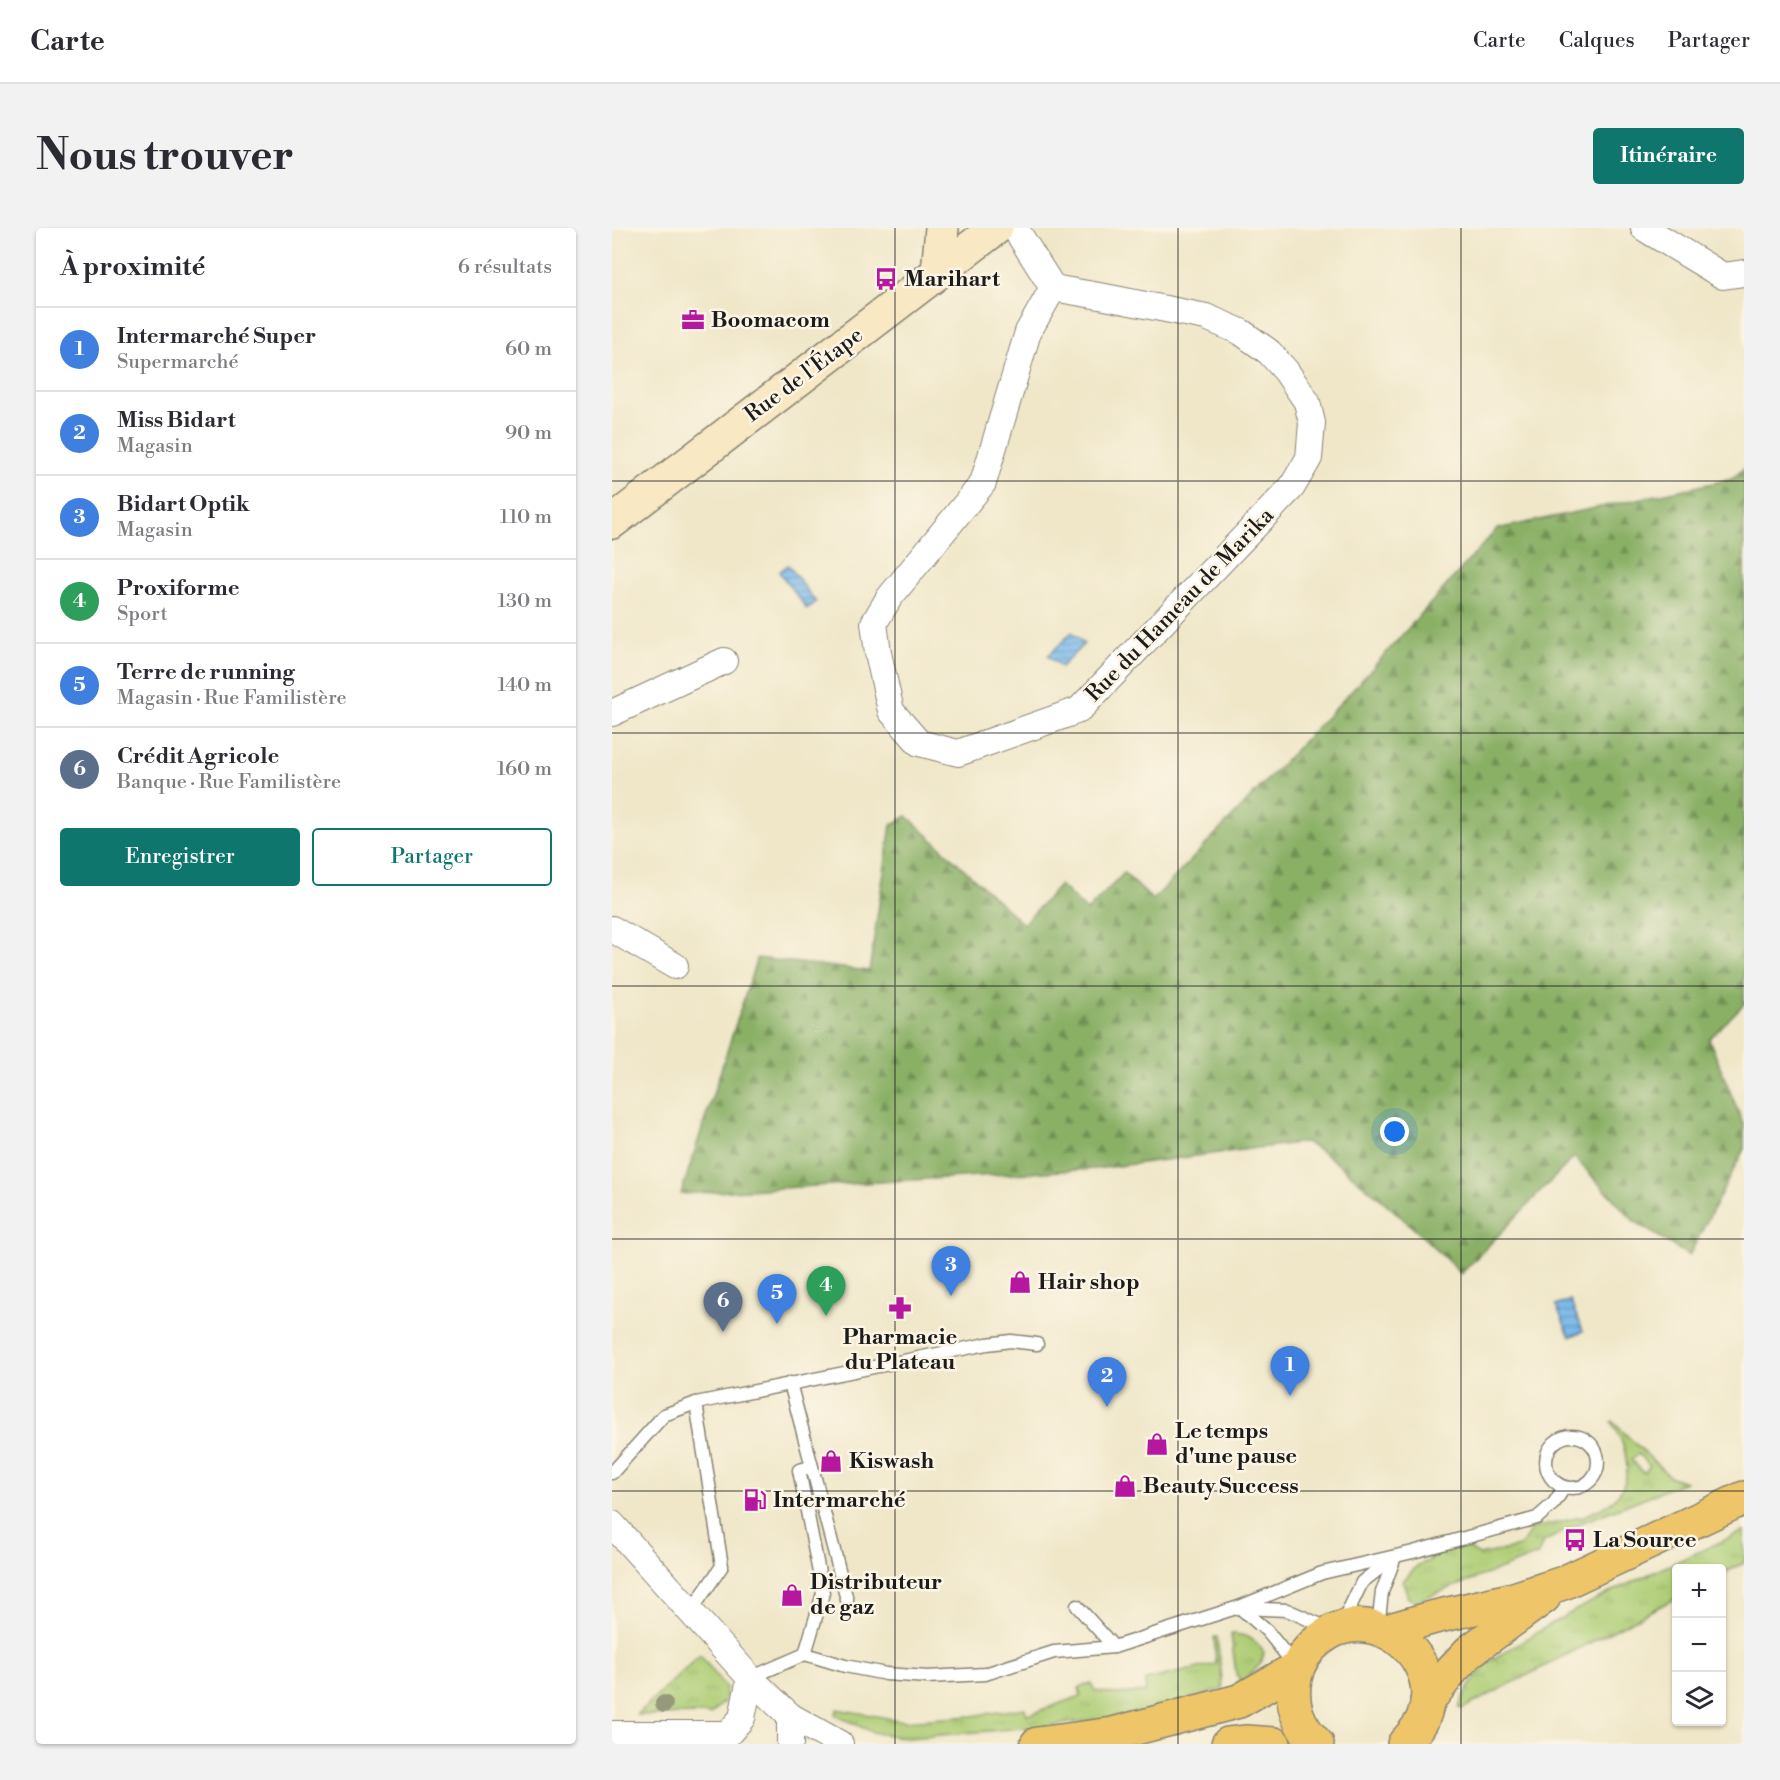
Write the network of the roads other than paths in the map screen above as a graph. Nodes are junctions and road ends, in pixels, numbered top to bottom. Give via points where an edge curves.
1 (942, 228) edge
2 (996, 228) edge
3 (1015, 228) edge
4 (1644, 228) edge
5 (938, 272) junction
6 (1744, 273) edge
7 (1053, 288) junction
8 (612, 522) edge
9 (724, 661) dead end
10 (612, 712) edge
11 (612, 929) edge
12 (675, 966) dead end
13 (1037, 1344) dead end
14 (790, 1383) junction
15 (696, 1403) junction
16 (807, 1468) dead end
17 (612, 1473) edge
18 (1564, 1488) junction
19 (1744, 1498) edge
20 (612, 1524) edge
21 (1396, 1556) junction
22 (1563, 1583) junction
23 (847, 1600) dead end
24 (1077, 1606) dead end
25 (1239, 1607) junction
26 (691, 1611) junction
27 (1337, 1629) junction
28 (1382, 1629) junction
29 (1114, 1647) junction
30 (805, 1654) junction
31 (1297, 1668) junction
32 (750, 1678) junction
33 (1427, 1702) junction
34 (790, 1716) junction
35 (612, 1734) edge
36 (790, 1744) edge
37 (840, 1744) edge
38 (1037, 1744) edge
39 (1228, 1744) edge
40 (1274, 1744) edge
41 (1317, 1744) edge
42 (1404, 1744) edge

1 - 5 street
2 - 5 street, Rue de l'Étape
3 - 7 street
4 - 6 street via 1723,276
5 - 8 street, Rue de l'Étape
7 - 7 street, Rue du Hameau de Marika via 1028,332 983,483 889,598 874,623 891,711 919,743 958,753 1080,710 1292,488 1309,458 1312,423 1307,402 1269,352 1241,332 1206,317
9 - 10 street
11 - 12 street
13 - 14 lane via 987,1344
14 - 15 lane
14 - 23 lane
15 - 17 lane via 664,1415
15 - 26 lane via 722,1566
16 - 30 lane via 799,1470 823,1593
18 - 18 lane via 1580,1488 1597,1471 1598,1455 1582,1437 1565,1437 1551,1446 1547,1454 1546,1470
18 - 21 lane via 1537,1518
19 - 22 main road
20 - 26 street
21 - 25 lane via 1322,1574
21 - 27 lane via 1362,1582
21 - 28 lane via 1382,1592
22 - 28 main road via 1514,1599
22 - 33 main road via 1470,1651
24 - 29 lane
25 - 27 lane via 1287,1610
25 - 29 lane
25 - 31 lane via 1267,1631
26 - 32 street
27 - 28 main road
27 - 31 main road via 1311,1646
28 - 33 main road via 1405,1643 1418,1659 1426,1680
29 - 30 lane via 1054,1652 985,1674 927,1677 886,1674
30 - 32 lane
31 - 38 main road via 1239,1701 1113,1734
31 - 41 main road via 1292,1690 1295,1713
32 - 34 street
32 - 35 street via 742,1718 728,1734
33 - 42 main road via 1423,1718
34 - 36 street
34 - 37 street
39 - 40 main road

